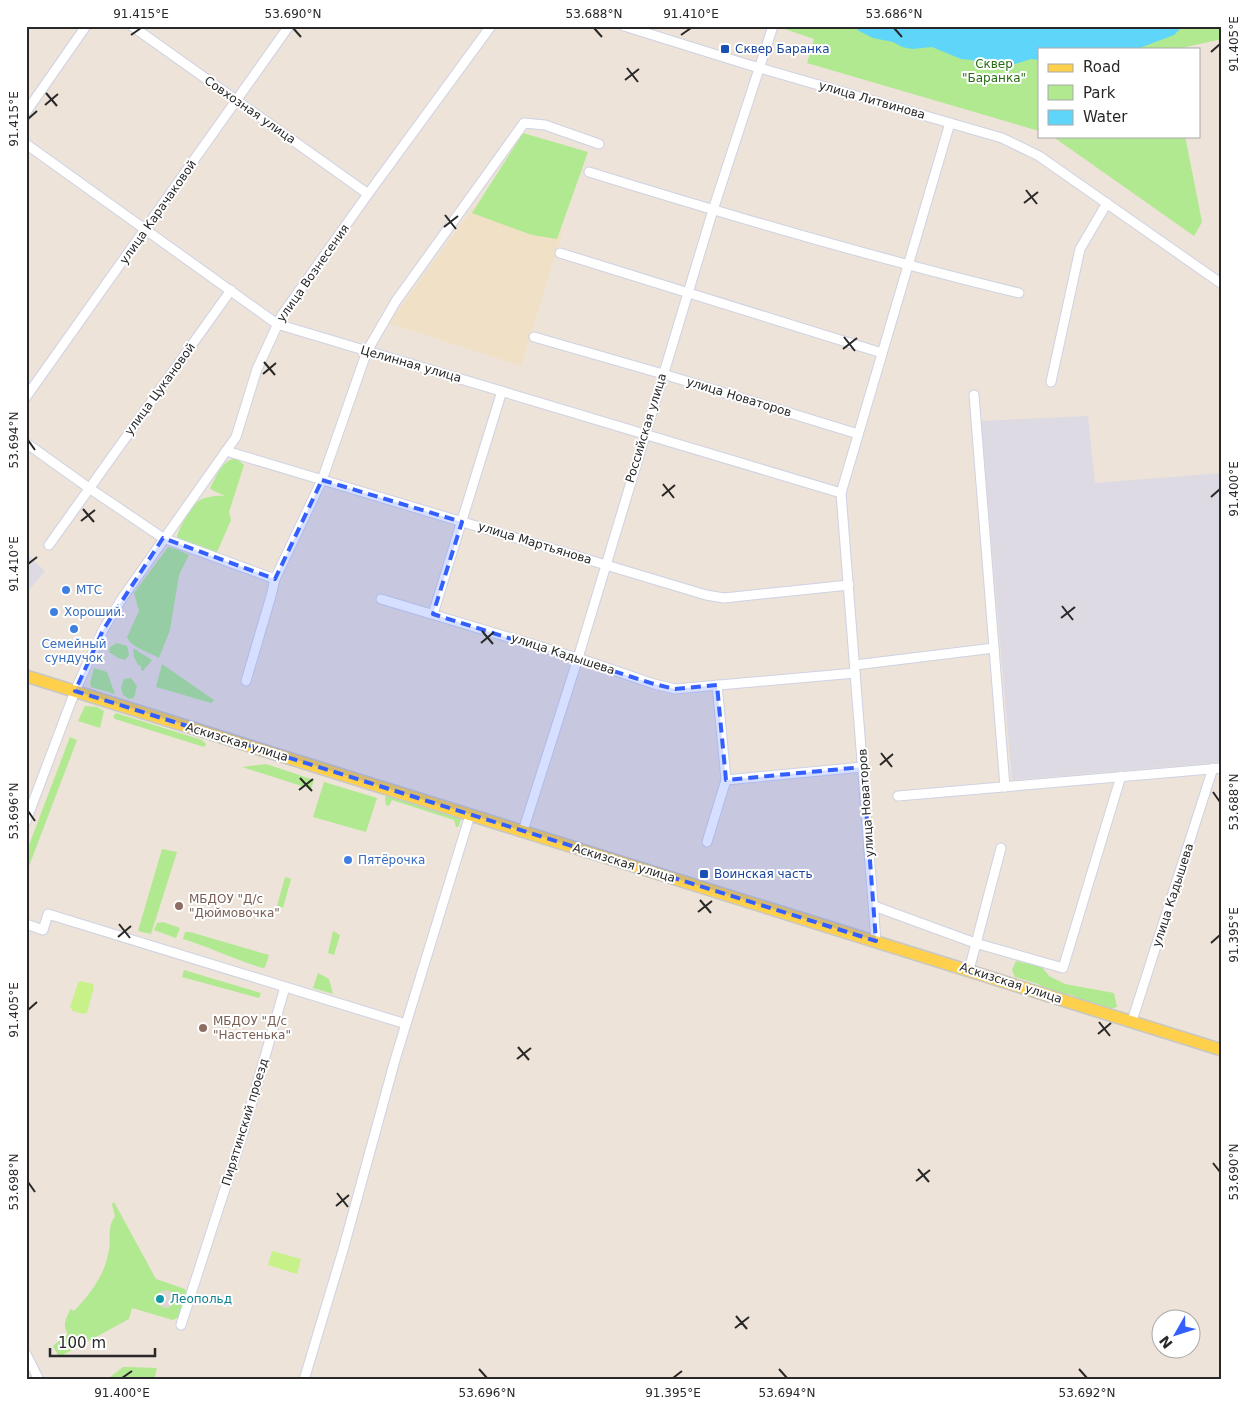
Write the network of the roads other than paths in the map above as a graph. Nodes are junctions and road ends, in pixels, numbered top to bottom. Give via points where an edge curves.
1 (86, 26) edge
2 (132, 26) edge
3 (288, 26) edge
4 (491, 26) edge
5 (624, 26) edge
6 (773, 26) edge
7 (760, 68) junction
8 (236, 101) junction
9 (26, 112) edge
10 (950, 123) junction
11 (26, 144) edge
12 (598, 144) dead end
13 (589, 172) dead end
14 (368, 194) junction
15 (1107, 203) junction
16 (713, 210) junction
17 (146, 230) junction
18 (560, 253) dead end
19 (909, 266) junction
20 (1222, 284) edge
21 (231, 290) junction
22 (688, 292) junction
23 (1019, 293) dead end
24 (277, 324) junction
25 (534, 337) dead end
26 (367, 351) junction
27 (882, 353) junction
28 (663, 374) junction
29 (1051, 382) dead end
30 (502, 390) junction
31 (974, 394) dead end
32 (26, 397) edge
33 (645, 433) junction
34 (858, 434) junction
35 (26, 443) edge
36 (226, 451) junction
37 (322, 480) junction
38 (89, 488) junction
39 (841, 493) junction
40 (462, 522) junction
41 (163, 538) junction
42 (49, 545) dead end
43 (606, 565) junction
44 (275, 579) junction
45 (848, 585) junction
46 (382, 599) dead end
47 (433, 614) junction
48 (994, 648) junction
49 (578, 658) junction
50 (855, 669) junction
51 (26, 676) edge
52 (246, 681) dead end
53 (717, 685) junction
54 (75, 691) junction
55 (863, 767) junction
56 (1218, 768) edge
57 (1121, 776) junction
58 (726, 780) junction
59 (1005, 787) junction
60 (898, 796) dead end
61 (470, 815) junction
62 (26, 821) edge
63 (523, 832) junction
64 (707, 842) dead end
65 (1001, 848) dead end
66 (874, 906) junction
67 (26, 924) edge
68 (876, 941) junction
69 (975, 943) junction
70 (969, 970) junction
71 (285, 987) junction
72 (1132, 1021) junction
73 (406, 1024) junction
74 (1221, 1046) edge
75 (181, 1325) dead end
76 (26, 1354) edge
77 (39, 1380) edge
78 (304, 1380) edge

1 - 9 street
2 - 8 street, Совхозная улица
3 - 8 street, улица Карачаковой
4 - 14 street, улица Вознесения
5 - 7 street, улица Литвинова
6 - 7 street, Российская улица
7 - 10 street, улица Литвинова
7 - 16 street, Российская улица
8 - 14 street, Совхозная улица
8 - 17 street, улица Карачаковой
10 - 15 street, улица Литвинова via 1002,138 1039,156
10 - 19 street, улица Новаторов
11 - 17 street, Целинная улица
12 - 26 street via 545,125 524,123 396,301
13 - 16 street
14 - 24 street, улица Вознесения
15 - 20 street, улица Литвинова
15 - 29 street via 1080,249
16 - 19 street
16 - 22 street, Российская улица
17 - 21 street, Целинная улица
17 - 32 street, улица Карачаковой
18 - 22 street
19 - 23 street
19 - 27 street, улица Новаторов
21 - 24 street, Целинная улица
21 - 38 street, улица Цукановой
22 - 27 street
22 - 28 street, Российская улица
24 - 26 street, Целинная улица
24 - 36 street, улица Вознесения via 257,369 236,437
25 - 28 street, улица Новаторов
26 - 30 street, Целинная улица
26 - 37 street
27 - 34 street, улица Новаторов
28 - 33 street, Российская улица
28 - 34 street, улица Новаторов
30 - 33 street, Целинная улица
30 - 40 street
31 - 48 street
33 - 39 street, Целинная улица
33 - 43 street, Российская улица
34 - 39 street, улица Новаторов
35 - 38 street
36 - 37 street, улица Мартьянова
36 - 41 street, улица Вознесения
37 - 40 street, улица Мартьянова
37 - 44 street
38 - 41 street
38 - 42 street, улица Цукановой
39 - 45 street, улица Новаторов
40 - 43 street, улица Мартьянова
40 - 47 street
41 - 44 street
41 - 54 street, улица Вознесения via 112,615
43 - 45 street, улица Мартьянова via 724,598
43 - 49 street, Российская улица
44 - 52 street
45 - 50 street, улица Новаторов
46 - 47 street, улица Кадышева
47 - 49 street, улица Кадышева
48 - 50 street
48 - 59 street
49 - 53 street, улица Кадышева via 675,689
49 - 63 street, Российская улица
50 - 53 street, улица Кадышева
50 - 55 street, улица Новаторов
51 - 54 main road, Аскизская улица
53 - 58 street
54 - 61 main road, Аскизская улица
54 - 62 street, улица Вознесения
55 - 58 street
55 - 66 street, улица Новаторов
56 - 57 street, улица Кадышева
56 - 72 street, улица Кадышева
57 - 59 street, улица Кадышева
57 - 69 street via 1063,968
58 - 64 street
59 - 60 street, улица Кадышева
61 - 63 main road, Аскизская улица
61 - 73 street
63 - 68 main road, Аскизская улица
65 - 69 street
66 - 68 street, улица Новаторов
66 - 69 street
67 - 71 street via 43,930 48,914
68 - 70 main road, Аскизская улица
69 - 70 street
70 - 72 main road, Аскизская улица
71 - 73 street
71 - 75 street, Пирятинский проезд via 243,1133
72 - 74 main road, Аскизская улица
73 - 78 street
76 - 77 street

